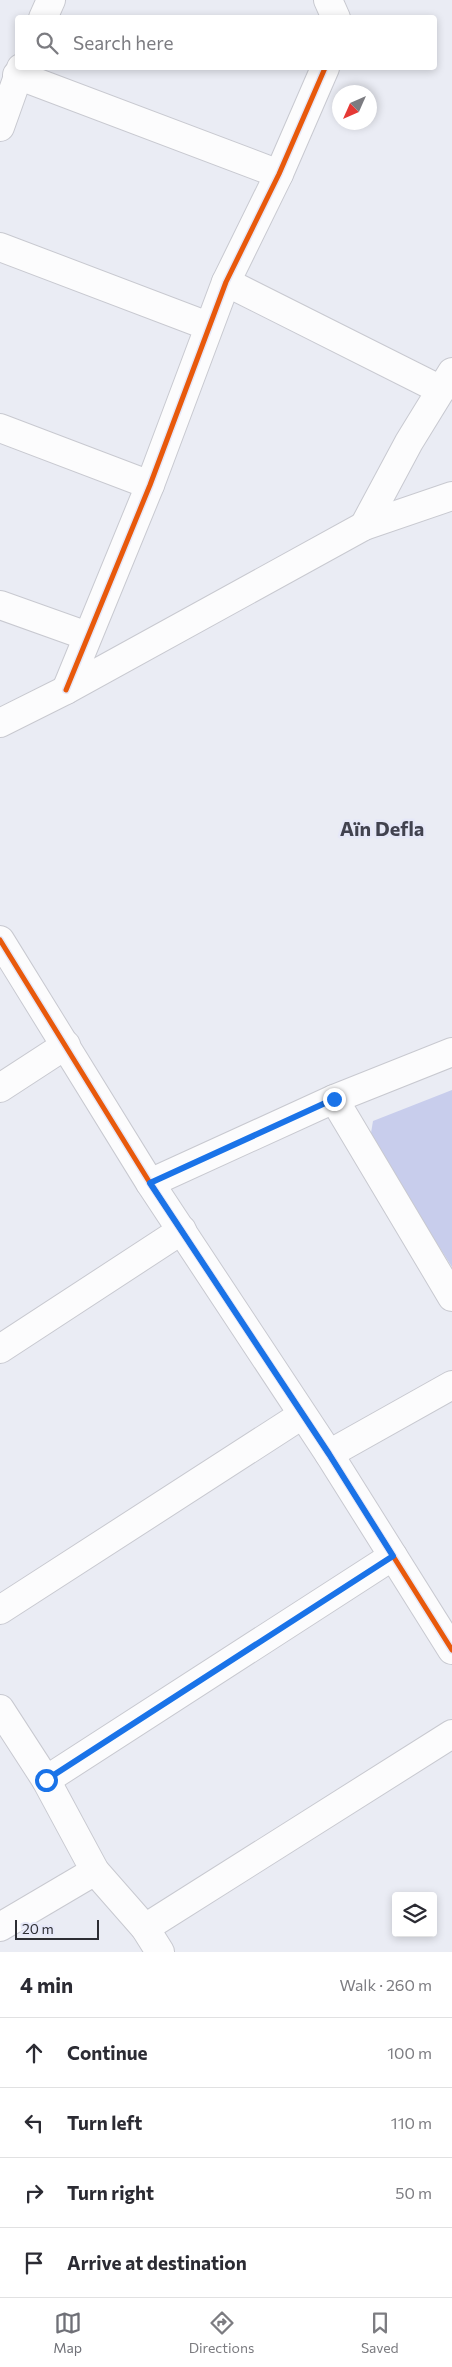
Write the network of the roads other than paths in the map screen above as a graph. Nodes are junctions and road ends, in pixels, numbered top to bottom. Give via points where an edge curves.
1 (50, 0) edge
2 (328, 0) edge
3 (44, 15) edge
4 (335, 15) edge
5 (324, 70) edge
6 (19, 71) edge
7 (0, 127) edge
8 (280, 174) junction
9 (0, 247) edge
10 (226, 282) junction
11 (208, 326) junction
12 (446, 381) edge
13 (0, 428) edge
14 (150, 485) junction
15 (452, 496) edge
16 (364, 526) junction
17 (0, 605) edge
18 (87, 636) junction
19 (66, 690) junction
20 (0, 723) edge
21 (0, 940) edge
22 (66, 1045) junction
23 (452, 1052) edge
24 (0, 1088) edge
25 (334, 1099) junction
26 (150, 1183) junction
27 (182, 1230) junction
28 (452, 1297) edge
29 (0, 1349) edge
30 (452, 1384) edge
31 (302, 1415) junction
32 (329, 1454) junction
33 (393, 1556) junction
34 (0, 1610) edge
35 (452, 1650) edge
36 (0, 1708) edge
37 (452, 1734) edge
38 (46, 1780) junction
39 (95, 1871) junction
40 (0, 1927) edge
41 (145, 1928) junction
42 (160, 1952) edge

1 - 3 street
2 - 4 street
5 - 8 street
6 - 7 street
6 - 8 street
8 - 10 street
9 - 11 street
10 - 11 street
10 - 12 street
11 - 14 street
12 - 16 street
13 - 14 street
14 - 18 street
15 - 16 street
16 - 19 street
17 - 18 street
18 - 19 street
19 - 20 street
21 - 22 street
22 - 24 street
22 - 26 street
23 - 25 street
25 - 26 street
25 - 28 street
26 - 27 street
27 - 29 street
27 - 31 street
30 - 32 street
31 - 32 street
31 - 34 street
32 - 33 street
33 - 35 street
33 - 38 street
36 - 38 street
37 - 41 street
38 - 39 street
39 - 40 street
39 - 41 street
41 - 42 street

